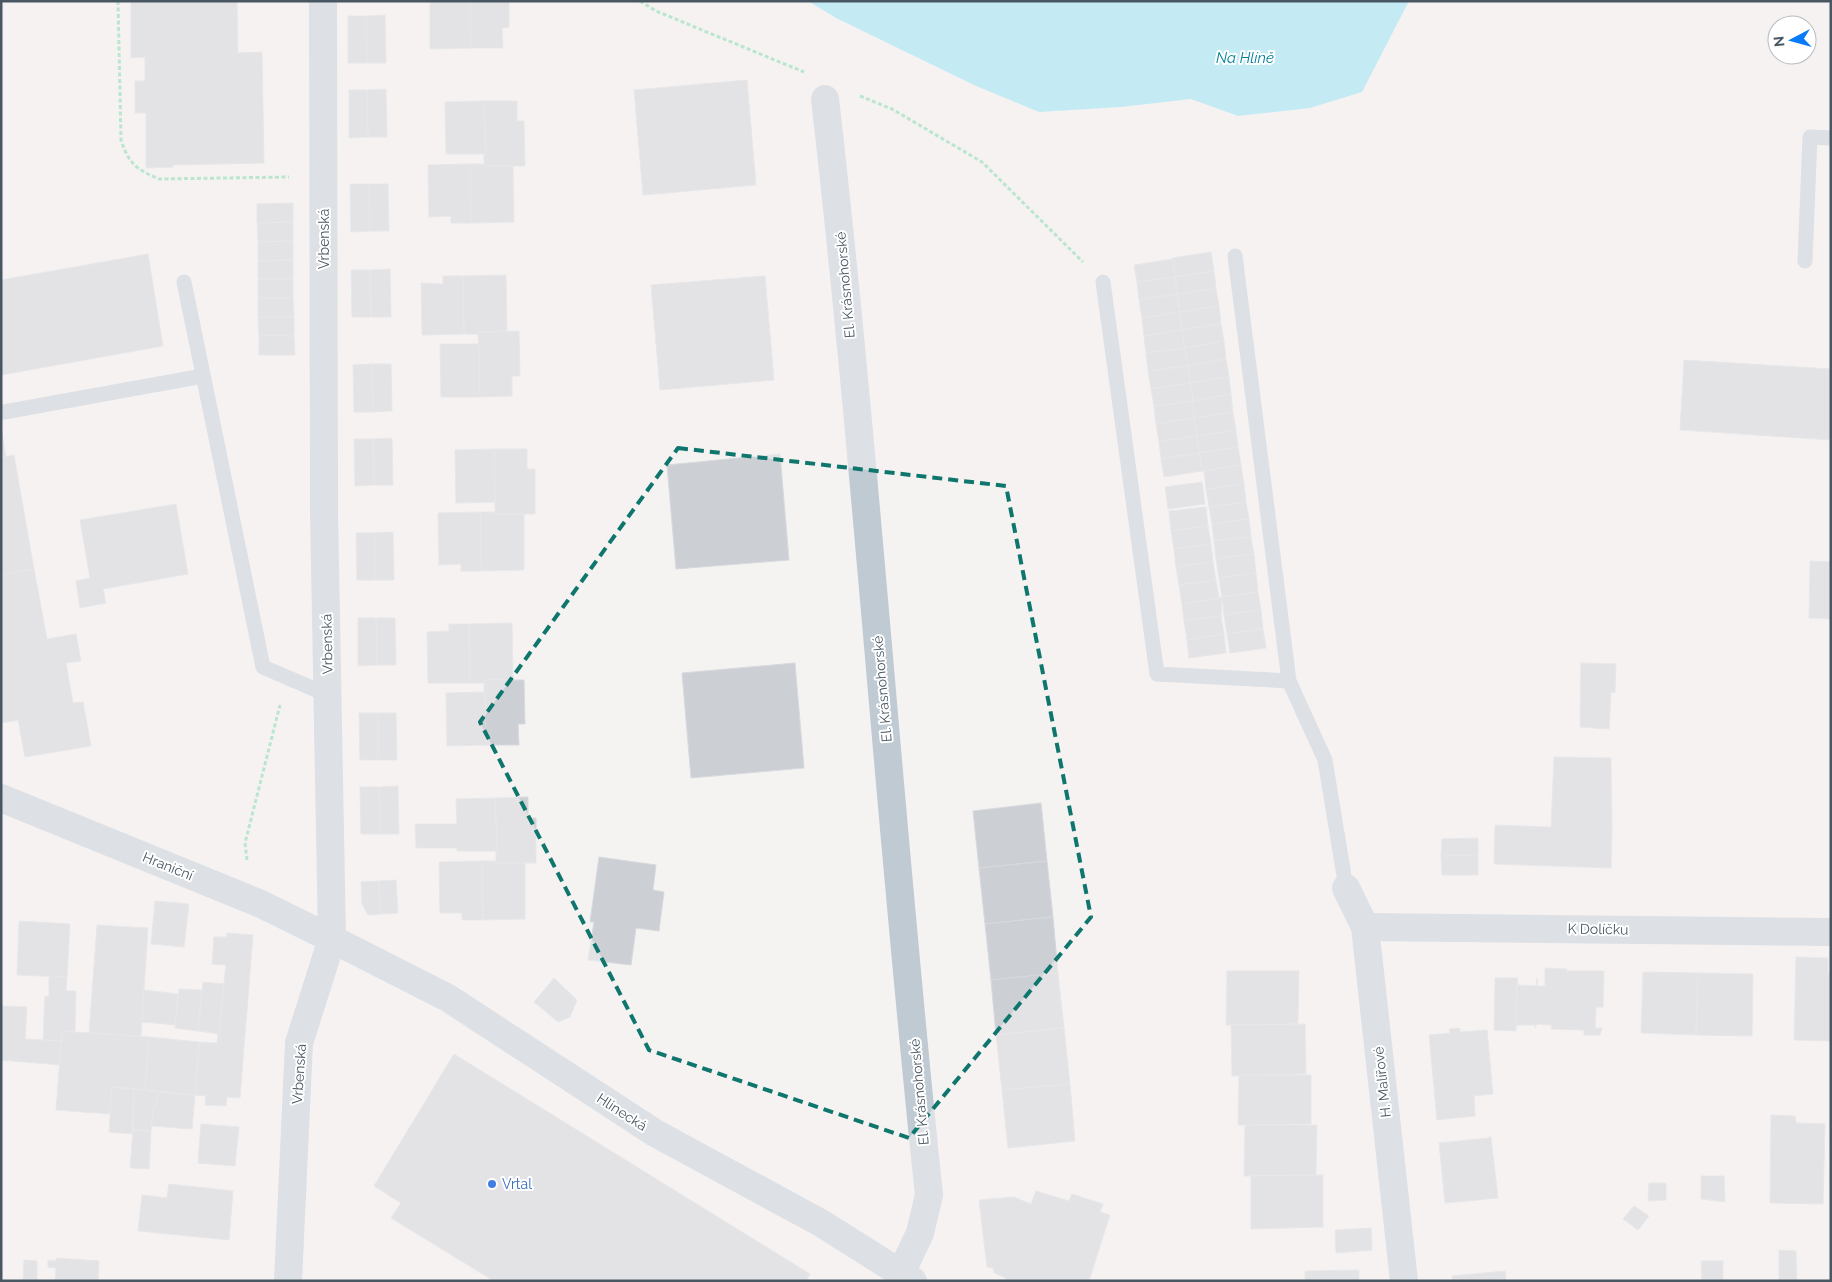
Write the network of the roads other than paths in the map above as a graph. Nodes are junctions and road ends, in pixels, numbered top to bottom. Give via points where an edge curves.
1 (324, 1) edge
2 (825, 99) dead end
3 (1831, 138) edge
4 (1235, 256) dead end
5 (1805, 261) dead end
6 (184, 282) dead end
7 (1104, 282) road end
8 (203, 376) junction
9 (4, 412) dead end
10 (1289, 680) junction
11 (328, 695) junction
12 (1, 798) edge
13 (1346, 888) joint
14 (1365, 927) junction
15 (1831, 932) edge
16 (332, 939) junction
17 (907, 1277) edge
18 (288, 1281) edge
19 (1404, 1281) edge

1 - 11 street, Vrbenská via 324,512
2 - 17 street, El. Krásnohorské via 929,1195
3 - 5 lane via 1810,137
4 - 10 lane
6 - 8 lane
7 - 10 lane via 1156,674
8 - 9 lane
8 - 11 lane via 263,667
10 - 13 lane via 1325,760
11 - 16 street, Vrbenská
12 - 16 street, Hraniční via 250,900
13 - 14 street, H. Malířové
14 - 15 street, K Dolíčku
14 - 19 street, H. Malířové
16 - 17 street, Hlinecká via 448,998 655,1133 821,1223
16 - 18 street, Vrbenská via 299,1043

